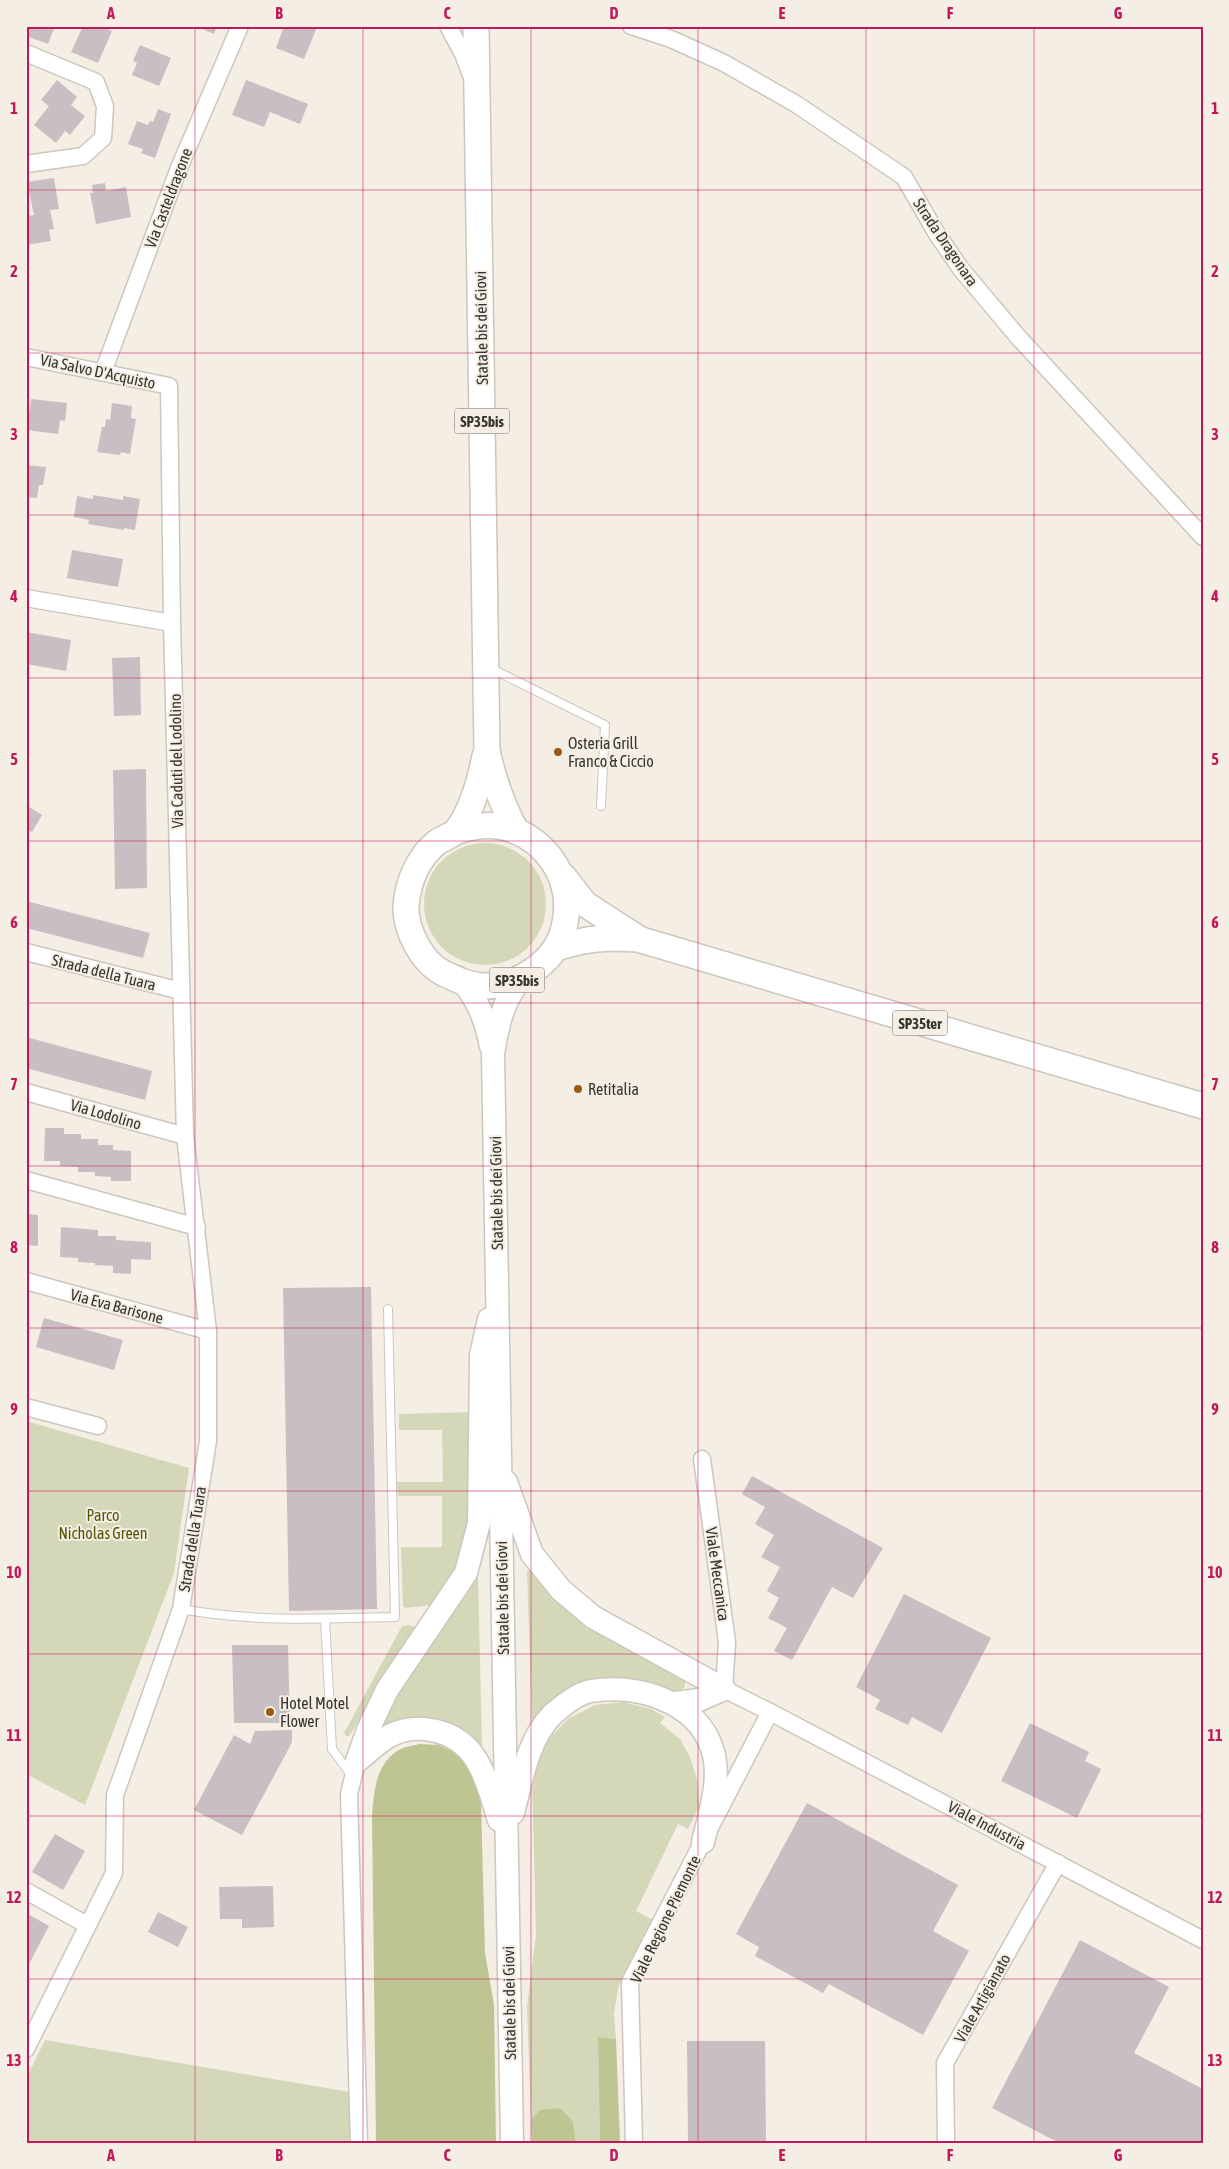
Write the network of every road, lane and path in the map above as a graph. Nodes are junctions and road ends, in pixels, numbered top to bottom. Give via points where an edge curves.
1 (240, 26) edge
2 (448, 26) edge
3 (476, 26) edge
4 (630, 26) edge
5 (26, 53) edge
6 (478, 93) junction
7 (26, 164) edge
8 (26, 357) edge
9 (103, 372) junction
10 (169, 386) joint
11 (1203, 537) edge
12 (26, 598) edge
13 (172, 623) junction
14 (486, 666) junction
15 (487, 750) junction
16 (601, 806) dead end
17 (457, 831) junction
18 (516, 831) junction
19 (560, 873) junction
20 (638, 938) junction
21 (556, 948) junction
22 (26, 952) edge
23 (520, 979) junction
24 (463, 982) junction
25 (181, 991) junction
26 (493, 1054) junction
27 (27, 1097) edge
28 (1203, 1106) edge
29 (185, 1136) junction
30 (26, 1180) edge
31 (197, 1227) junction
32 (26, 1281) edge
33 (498, 1282) junction
34 (388, 1309) dead end
35 (208, 1331) junction
36 (26, 1407) edge
37 (98, 1426) dead end
38 (702, 1458) dead end
39 (500, 1466) junction
40 (181, 1609) junction
41 (325, 1619) junction
42 (724, 1689) junction
43 (675, 1703) junction
44 (770, 1712) junction
45 (355, 1769) junction
46 (506, 1840) junction
47 (703, 1842) junction
48 (1058, 1863) junction
49 (26, 1891) edge
50 (88, 1925) junction
51 (1203, 1940) edge
52 (26, 2048) edge
53 (942, 2133) edge
54 (359, 2143) edge
55 (512, 2143) edge
56 (634, 2143) edge

1 - 9 street, Via Casteldragone via 179,168
2 - 6 street
3 - 6 main road, Statale bis dei Giovi / SP35bis
4 - 11 street, Strada Dragonara via 671,39 724,63 796,104 904,177 961,269 1018,337
5 - 7 street via 96,82 105,106 103,138 83,156
6 - 14 main road, Statale bis dei Giovi / SP35bis
8 - 9 street, Via Salvo D'Acquisto
9 - 10 street, Via Salvo D'Acquisto
10 - 13 street, Via Caduti del Lodolino
12 - 13 street
13 - 25 street, Via Caduti del Lodolino
14 - 15 main road, Statale bis dei Giovi / SP35bis
14 - 16 lane via 605,725
15 - 17 main road, Statale bis dei Giovi / SP35bis via 471,806
15 - 18 main road, Statale bis dei Giovi / SP35bis via 494,784
17 - 18 main road, Statale bis dei Giovi / SP35bis via 497,826
17 - 24 main road, Statale bis dei Giovi / SP35bis via 436,844 419,862 409,884 406,909 411,933 423,954 441,971
18 - 19 main road, Statale bis dei Giovi / SP35bis via 535,841 550,855
19 - 20 main road, SP35ter via 585,904
19 - 21 main road, Statale bis dei Giovi / SP35bis via 567,898 565,924
20 - 21 main road, SP35ter via 582,939
20 - 28 main road, SP35ter
21 - 23 main road, Statale bis dei Giovi / SP35bis via 540,966
22 - 25 street, Strada della Tuara
23 - 24 main road, Statale bis dei Giovi / SP35bis via 482,986
23 - 26 main road, Statale bis dei Giovi / SP35bis via 508,996 500,1017
24 - 26 main road, Statale bis dei Giovi / SP35bis via 477,1000 486,1020
25 - 29 street, Via Caduti del Lodolino
26 - 33 main road, Statale bis dei Giovi / SP35bis
27 - 29 street, Via Lodolino
29 - 31 street, Strada della Tuara
30 - 31 street
31 - 35 street, Strada della Tuara
32 - 35 street, Via Eva Barisone
33 - 39 main road, Statale bis dei Giovi / SP35bis
33 - 45 main road via 481,1355 479,1523 466,1574 387,1690 368,1730
34 - 41 lane via 395,1617
35 - 40 street, Strada della Tuara via 208,1441
36 - 37 street
38 - 42 street, Viale Meccanica via 727,1642
39 - 42 main road via 532,1554 561,1590 593,1617
39 - 46 main road, Statale bis dei Giovi / SP35bis
40 - 41 lane via 221,1617
40 - 50 street, Strada della Tuara via 115,1795 114,1873
41 - 45 lane via 332,1749
42 - 43 main road via 698,1700
42 - 44 street, Viale Industria
43 - 46 main road via 617,1689 589,1691 552,1715 536,1736
43 - 47 main road via 699,1725 712,1748 715,1791
44 - 47 street, Viale Regione Piemonte
44 - 48 street, Viale Industria
45 - 46 main road via 390,1736 408,1729 424,1728 446,1733 463,1741 474,1754
45 - 54 street via 349,1794
46 - 55 main road, Statale bis dei Giovi / SP35bis
47 - 56 street, Viale Regione Piemonte via 630,1982
48 - 51 street, Viale Industria
48 - 53 street, Viale Artigianato via 945,2063
49 - 50 street
50 - 52 street, Strada della Tuara

